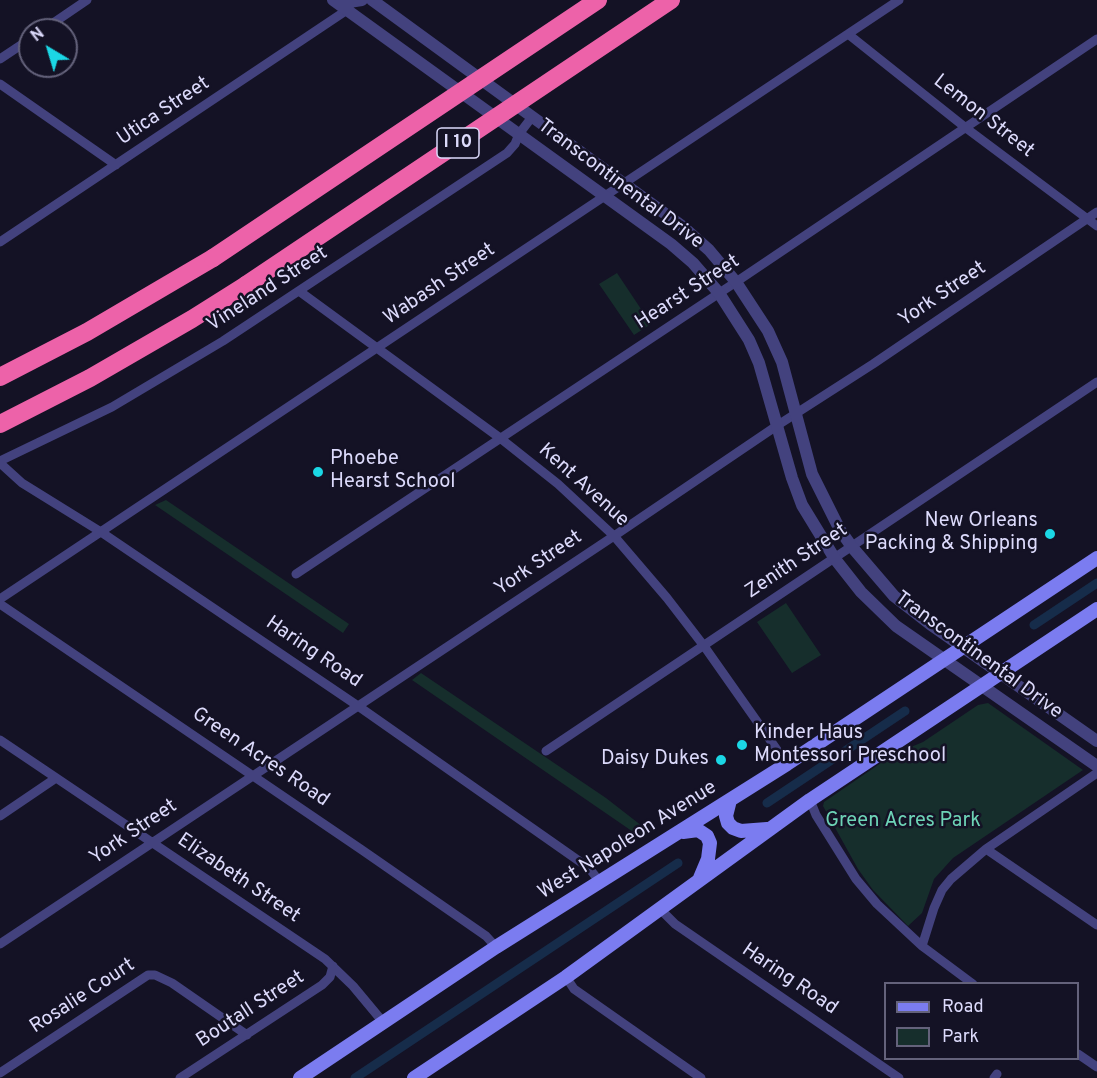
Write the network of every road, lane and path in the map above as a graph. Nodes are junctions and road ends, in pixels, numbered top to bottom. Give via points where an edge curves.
1 (87, 0) edge
2 (333, 0) edge
3 (362, 0) edge
4 (372, 0) edge
5 (598, 0) edge
6 (671, 0) edge
7 (899, 0) edge
8 (346, 5) edge
9 (61, 18) edge
10 (848, 34) junction
11 (1097, 39) edge
12 (18, 47) edge
13 (0, 59) edge
14 (0, 84) edge
15 (532, 117) junction
16 (966, 128) junction
17 (519, 134) junction
18 (116, 165) junction
19 (624, 184) junction
20 (606, 197) junction
21 (1097, 213) edge
22 (1088, 219) junction
23 (1097, 226) edge
24 (0, 242) edge
25 (736, 282) junction
26 (299, 291) junction
27 (719, 293) junction
28 (378, 348) junction
29 (0, 377) edge
30 (1097, 382) edge
31 (795, 414) junction
32 (0, 424) edge
33 (778, 425) junction
34 (500, 438) junction
35 (0, 462) edge
36 (101, 532) junction
37 (614, 536) junction
38 (852, 547) junction
39 (1097, 558) edge
40 (835, 559) junction
41 (296, 574) dead end
42 (0, 599) edge
43 (0, 604) edge
44 (1097, 609) edge
45 (704, 646) junction
46 (963, 647) junction
47 (944, 660) junction
48 (1001, 673) junction
49 (982, 686) junction
50 (358, 706) junction
51 (0, 740) edge
52 (1097, 741) edge
53 (546, 751) dead end
54 (787, 764) junction
55 (1097, 766) edge
56 (1097, 773) edge
57 (253, 775) junction
58 (56, 778) junction
59 (730, 800) junction
60 (810, 800) junction
61 (0, 816) edge
62 (769, 828) junction
63 (676, 834) junction
64 (152, 843) junction
65 (986, 849) junction
66 (699, 880) junction
67 (600, 882) junction
68 (660, 909) junction
69 (1097, 925) edge
70 (0, 944) edge
71 (922, 946) junction
72 (496, 947) junction
73 (333, 966) junction
74 (566, 977) junction
75 (970, 982) edge
76 (383, 1022) junction
77 (247, 1035) junction
78 (1079, 1055) edge
79 (1097, 1067) edge
80 (0, 1073) edge
81 (180, 1078) edge
82 (300, 1078) edge
83 (414, 1078) edge
84 (701, 1078) edge
85 (899, 1078) edge

1 - 9 street
2 - 8 street, Transcontinental Drive
3 - 8 street
4 - 15 street, Transcontinental Drive
5 - 29 highway, I 10, bridge via 213,258 87,332
6 - 32 highway, I 10, bridge via 246,285 99,373
7 - 10 street, Wabash Street
8 - 17 street, Transcontinental Drive
8 - 18 street, Utica Street
10 - 16 street, Lemon Street
10 - 19 street, Wabash Street
11 - 16 street, Hearst Street
12 - 13 street
14 - 18 street
15 - 17 street, Vineland Street
15 - 19 street, Transcontinental Drive
16 - 22 street, Lemon Street
16 - 25 street, Hearst Street
17 - 20 street, Transcontinental Drive
17 - 26 street, Vineland Street via 507,153
18 - 24 street, Utica Street
19 - 20 street, Wabash Street
19 - 25 street, Transcontinental Drive via 682,226
20 - 27 street, Transcontinental Drive via 671,244
20 - 28 street, Wabash Street
21 - 22 street, York Street
22 - 23 street, Lemon Street
22 - 31 street, York Street
25 - 27 street, Hearst Street
25 - 31 street, Transcontinental Drive via 768,331 782,362
26 - 28 street, Kent Avenue
26 - 35 street, Vineland Street via 112,406
27 - 33 street, Transcontinental Drive via 749,340
27 - 34 street, Hearst Street
28 - 34 street, Kent Avenue
28 - 36 street, Wabash Street
30 - 38 street, Zenith Street
31 - 33 street, York Street
31 - 38 street, Transcontinental Drive via 812,474
33 - 37 street, York Street
33 - 40 street, Transcontinental Drive via 802,505
34 - 37 street, Kent Avenue
34 - 41 street, Hearst Street
35 - 36 street, Haring Road via 22,483
36 - 42 street, Wabash Street
36 - 50 street, Haring Road
37 - 45 street, Kent Avenue
37 - 50 street, York Street
38 - 40 street, Zenith Street
38 - 46 street, Transcontinental Drive via 894,596
39 - 46 main road, West Napoleon Avenue
40 - 45 street, Zenith Street
40 - 47 street, Transcontinental Drive via 896,626
43 - 57 street, Green Acres Road
44 - 48 main road
45 - 53 street, Zenith Street
45 - 54 street, Kent Avenue
46 - 47 main road, West Napoleon Avenue
46 - 48 street, Transcontinental Drive
47 - 49 street, Transcontinental Drive
47 - 54 main road, West Napoleon Avenue
48 - 49 main road
48 - 52 street, Transcontinental Drive
49 - 55 street, Transcontinental Drive
49 - 60 main road
50 - 57 street, York Street
50 - 67 street, Haring Road via 590,868
51 - 58 street, Elizabeth Street
54 - 59 main road, West Napoleon Avenue
56 - 65 street
57 - 64 street, York Street
57 - 72 street, Green Acres Road via 486,936
58 - 61 street
58 - 64 street, Elizabeth Street
59 - 62 main road via 726,816 733,828
59 - 63 main road, West Napoleon Avenue
60 - 62 main road
60 - 71 street via 856,879
62 - 66 main road
63 - 66 main road via 698,830 707,836 710,852
63 - 67 main road, West Napoleon Avenue
64 - 70 street, York Street
64 - 73 street, Elizabeth Street
65 - 69 street
65 - 71 street via 942,891
66 - 68 main road
67 - 72 main road, West Napoleon Avenue
68 - 74 main road
68 - 85 street, Haring Road via 675,924
71 - 75 street
72 - 76 main road, West Napoleon Avenue
73 - 76 street, Elizabeth Street
73 - 77 street, Boutall Street via 322,985
74 - 83 main road
74 - 84 street via 574,989
76 - 82 main road, West Napoleon Avenue
77 - 80 street, Rosalie Court via 172,983 148,975
77 - 81 street, Boutall Street
78 - 79 street

